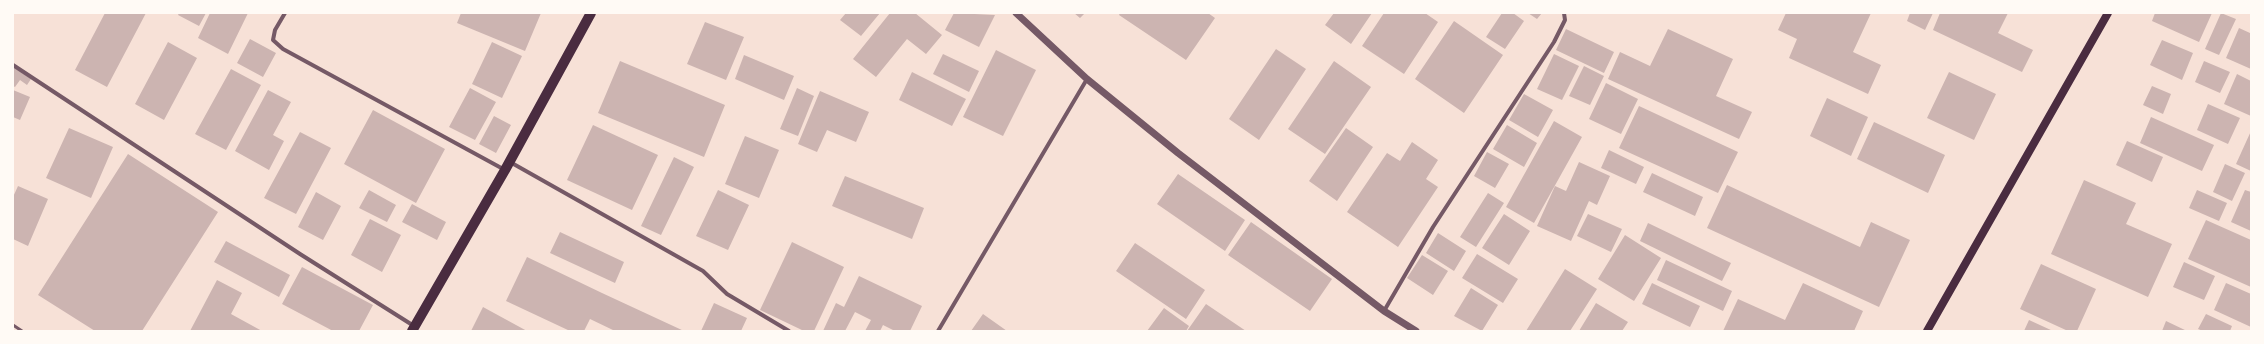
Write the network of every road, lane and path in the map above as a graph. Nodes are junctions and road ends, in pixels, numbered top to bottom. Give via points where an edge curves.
1 (284, 13) edge
2 (591, 13) edge
3 (1016, 13) edge
4 (1564, 13) edge
5 (2108, 13) edge
6 (13, 64) edge
7 (1087, 79) junction
8 (507, 166) junction
9 (1384, 311) junction
10 (13, 325) edge
11 (413, 329) edge
12 (22, 331) edge
13 (789, 331) edge
14 (938, 331) edge
15 (1416, 331) edge
16 (1927, 331) edge

1 - 8 street via 273,40 283,48
2 - 8 main road
3 - 7 street
4 - 9 street via 1564,20 1554,42 1433,227
5 - 16 main road
6 - 11 street
7 - 9 street
7 - 14 street
8 - 11 main road
8 - 13 street via 703,271 727,294
9 - 15 street
10 - 12 lane

